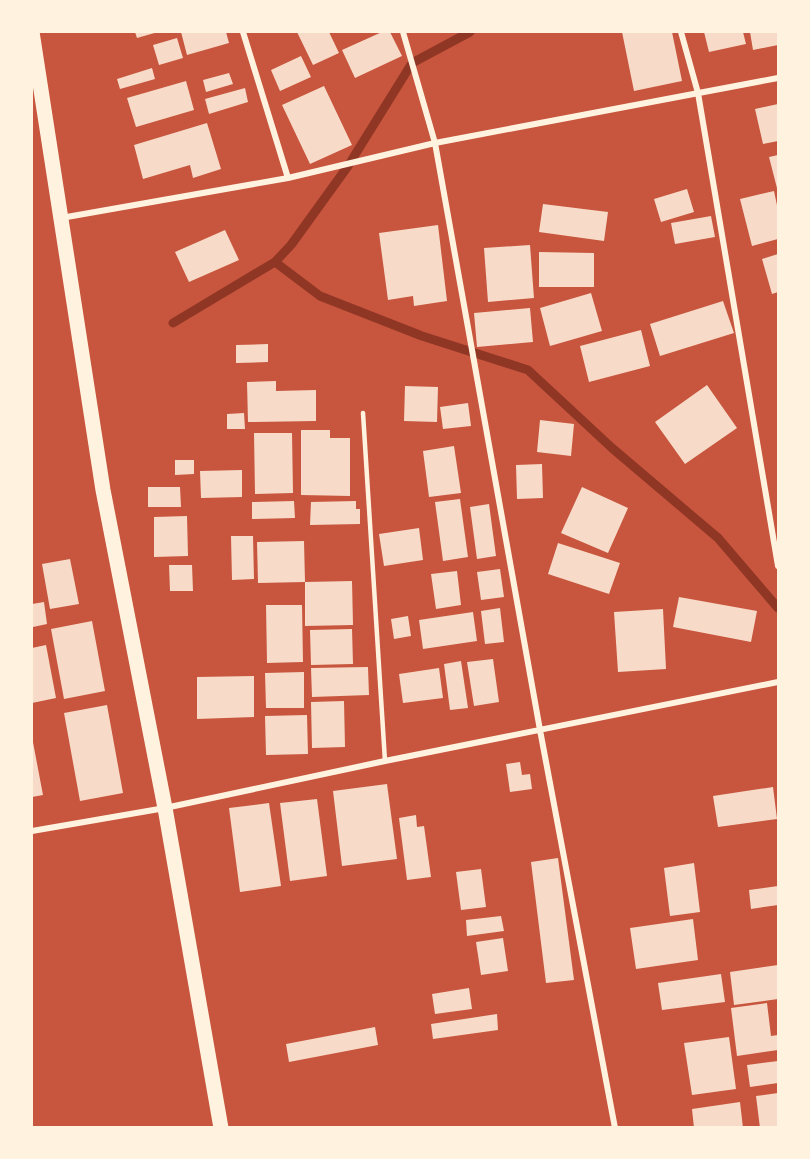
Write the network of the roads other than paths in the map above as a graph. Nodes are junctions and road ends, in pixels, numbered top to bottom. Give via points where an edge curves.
1 (32, 32) edge
2 (243, 32) edge
3 (403, 32) edge
4 (681, 32) edge
5 (778, 78) edge
6 (698, 93) junction
7 (435, 143) junction
8 (288, 178) junction
9 (61, 218) junction
10 (363, 413) dead end
11 (778, 566) edge
12 (778, 682) edge
13 (540, 730) junction
14 (385, 761) junction
15 (165, 808) junction
16 (32, 831) edge
17 (220, 1128) edge
18 (615, 1128) edge

1 - 9 main road
2 - 8 street
3 - 7 street
4 - 6 street
5 - 6 street
6 - 7 street
6 - 11 street
7 - 8 street
7 - 13 street
8 - 9 street
9 - 15 main road via 103,490
10 - 14 lane
12 - 13 street
13 - 14 street
13 - 18 street
14 - 15 street
15 - 16 street
15 - 17 main road

